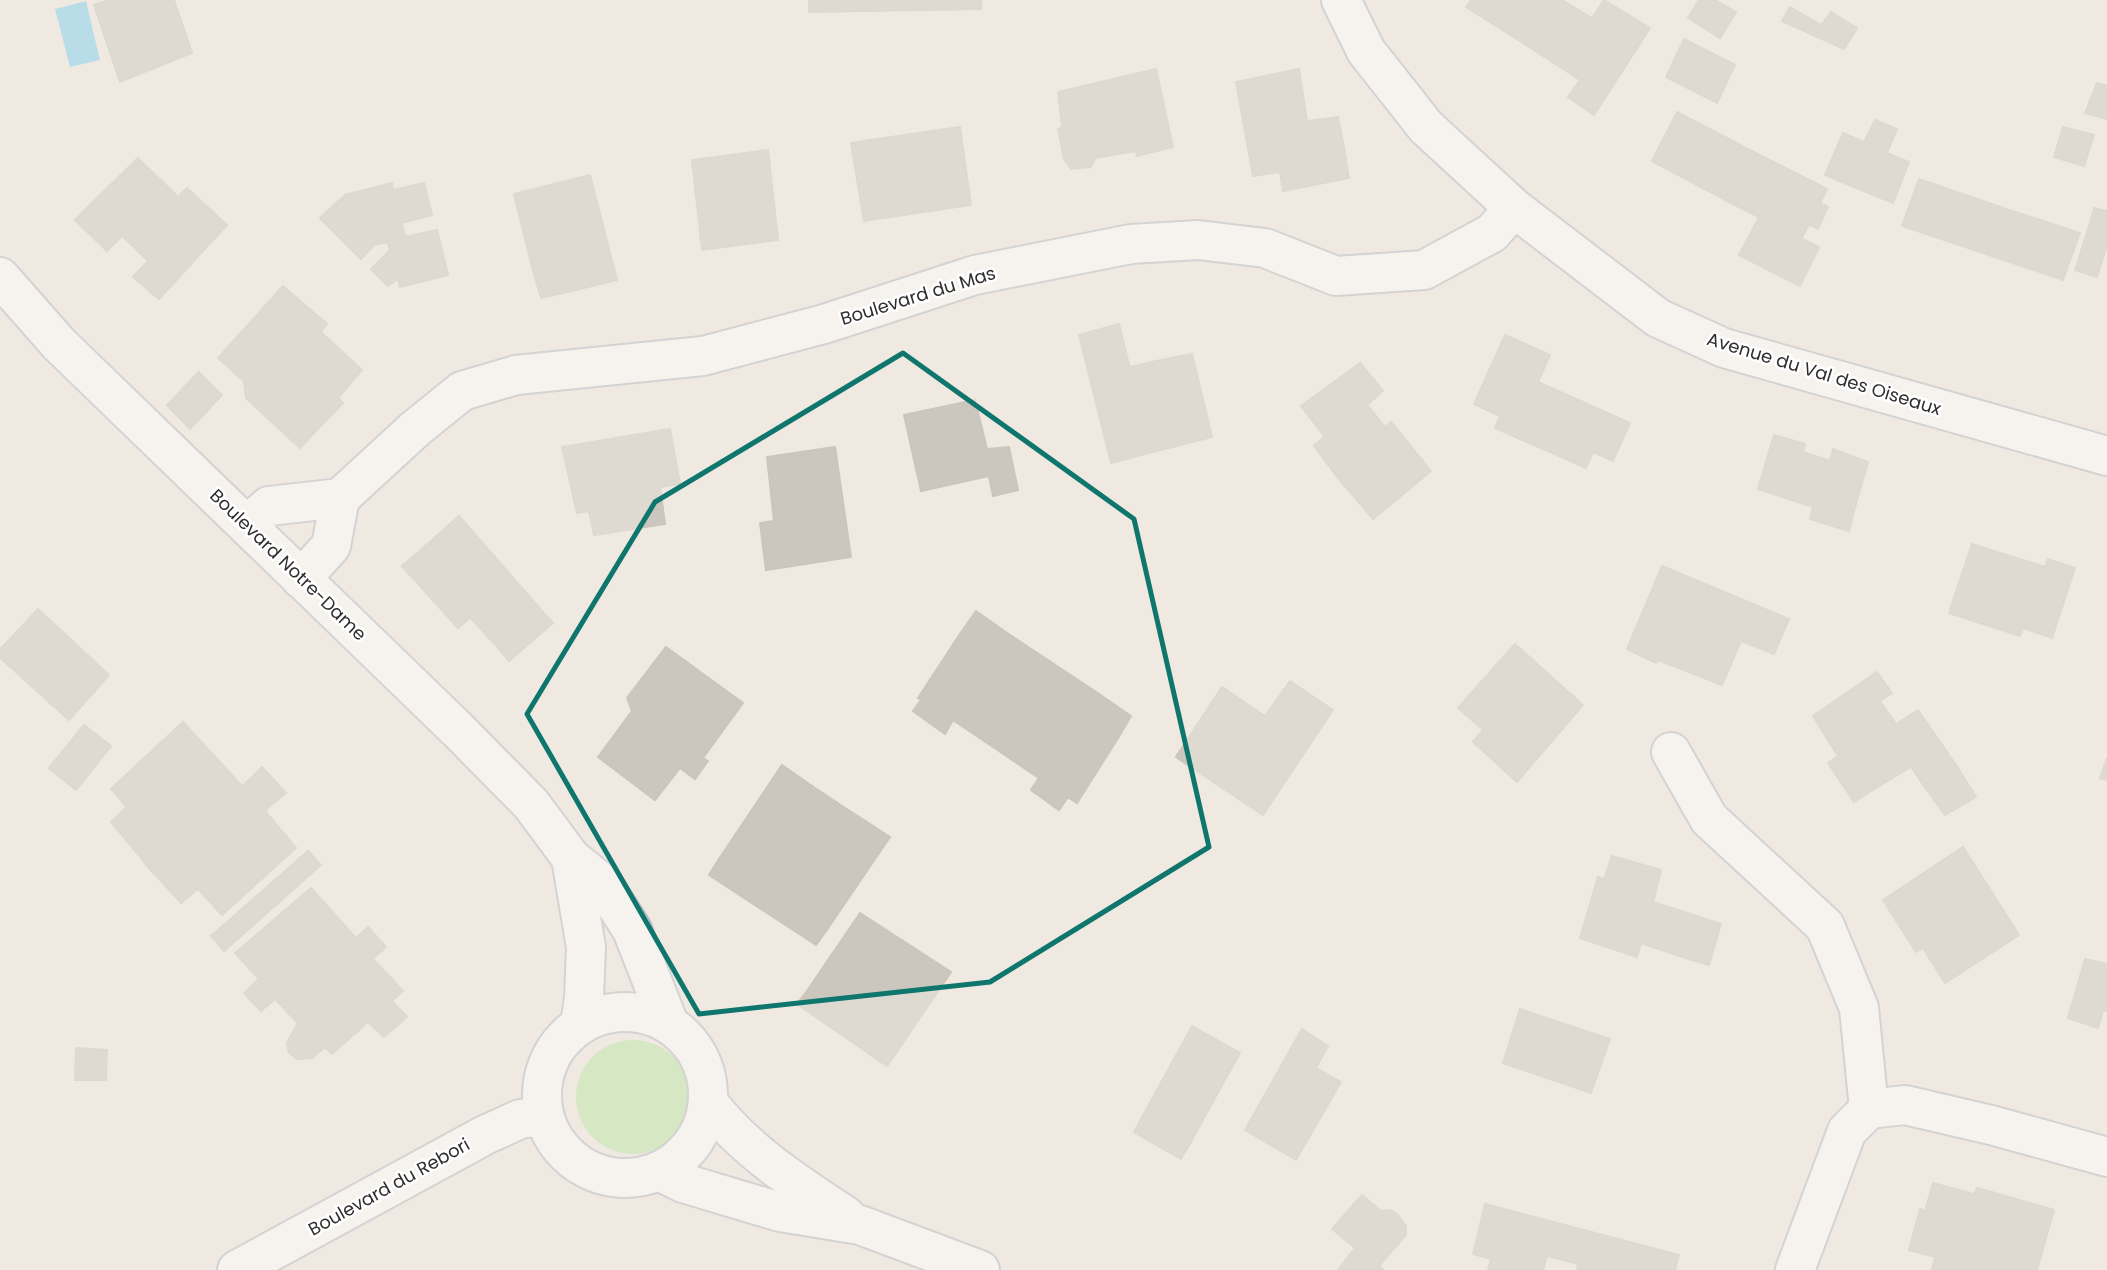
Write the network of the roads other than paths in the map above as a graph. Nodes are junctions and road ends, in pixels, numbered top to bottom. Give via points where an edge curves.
1 (1341, 0) edge
2 (1514, 208) junction
3 (0, 277) edge
4 (2107, 456) edge
5 (340, 498) junction
6 (247, 526) junction
7 (301, 579) junction
8 (1671, 752) dead end
9 (571, 858) junction
10 (669, 1024) junction
11 (580, 1025) junction
12 (708, 1102) junction
13 (1868, 1109) junction
14 (544, 1116) junction
15 (2107, 1157) edge
16 (659, 1171) junction
17 (860, 1225) junction
18 (237, 1270) edge
19 (980, 1270) edge
20 (1795, 1270) edge

1 - 2 street, Avenue du Val des Oiseaux via 1366,51 1426,127
2 - 4 street, Avenue du Val des Oiseaux via 1658,318 1724,348
2 - 5 street, Boulevard du Mas via 1492,233 1424,270 1336,276 1265,248 1198,240 1131,244 975,275 824,324 702,356 516,375 462,391
3 - 6 street, Boulevard Notre-Dame via 58,344
5 - 6 street via 269,506
5 - 7 street via 331,546
6 - 7 street, Boulevard Notre-Dame
7 - 9 street, Boulevard Notre-Dame via 531,804
8 - 13 street via 1709,819 1825,926 1859,1008
9 - 10 street, Boulevard Notre-Dame via 603,883 632,930
9 - 11 street, Boulevard Notre-Dame via 586,947
10 - 11 street via 625,1012 601,1015
10 - 12 street via 699,1058 707,1079
11 - 14 street via 560,1042 547,1065 541,1091
12 - 16 street via 704,1124 693,1143 678,1160
12 - 17 street via 725,1125 788,1178
13 - 15 street via 1905,1105
13 - 20 street via 1847,1131
14 - 16 street via 556,1143 576,1164 602,1176 631,1178
14 - 18 street, Boulevard du Rebori via 520,1119 485,1135
16 - 17 street via 683,1183 780,1212
17 - 19 street

